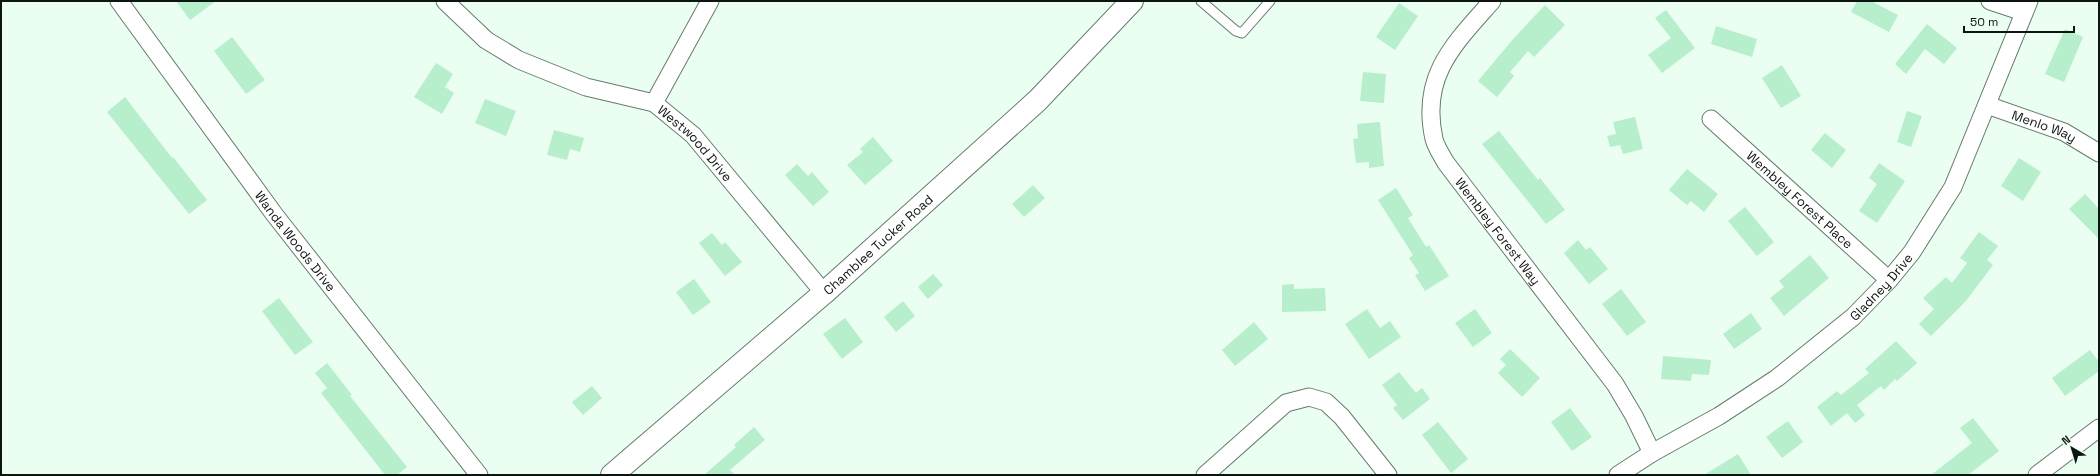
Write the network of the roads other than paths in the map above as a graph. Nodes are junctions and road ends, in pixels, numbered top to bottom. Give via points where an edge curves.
1 (119, 1) edge
2 (445, 1) edge
3 (710, 1) edge
4 (1132, 1) edge
5 (1201, 1) edge
6 (1270, 1) edge
7 (1492, 1) edge
8 (1990, 1) edge
9 (2026, 7) edge
10 (654, 103) junction
11 (1987, 105) junction
12 (1711, 119) dead end
13 (2099, 153) edge
14 (1889, 280) junction
15 (824, 293) junction
16 (2099, 428) edge
17 (1652, 453) junction
18 (479, 475) edge
19 (612, 475) edge
20 (1204, 475) edge
21 (1388, 475) edge
22 (1618, 475) edge
23 (2037, 475) edge

1 - 18 street, Wanda Woods Drive via 274,214
2 - 10 street, Westwood Drive via 486,40 519,60 586,87
3 - 10 street
4 - 15 main road, Chamblee Tucker Road via 1038,100
5 - 6 lane via 1236,31 1242,33
7 - 17 street, Wembley Forest Way via 1452,47 1437,75 1430,104 1434,140 1446,163 1615,384
8 - 9 street
9 - 11 street, Gladney Drive
10 - 15 street, Westwood Drive via 693,135
11 - 13 street, Menlo Way via 2064,132
11 - 14 street, Gladney Drive via 1953,187 1912,252
12 - 14 street, Wembley Forest Place
14 - 17 street, Gladney Drive via 1853,317 1777,378 1719,416
15 - 19 main road, Chamblee Tucker Road
16 - 23 street
17 - 22 street, Gladney Drive
20 - 21 street via 1286,403 1309,397 1326,402 1342,417

